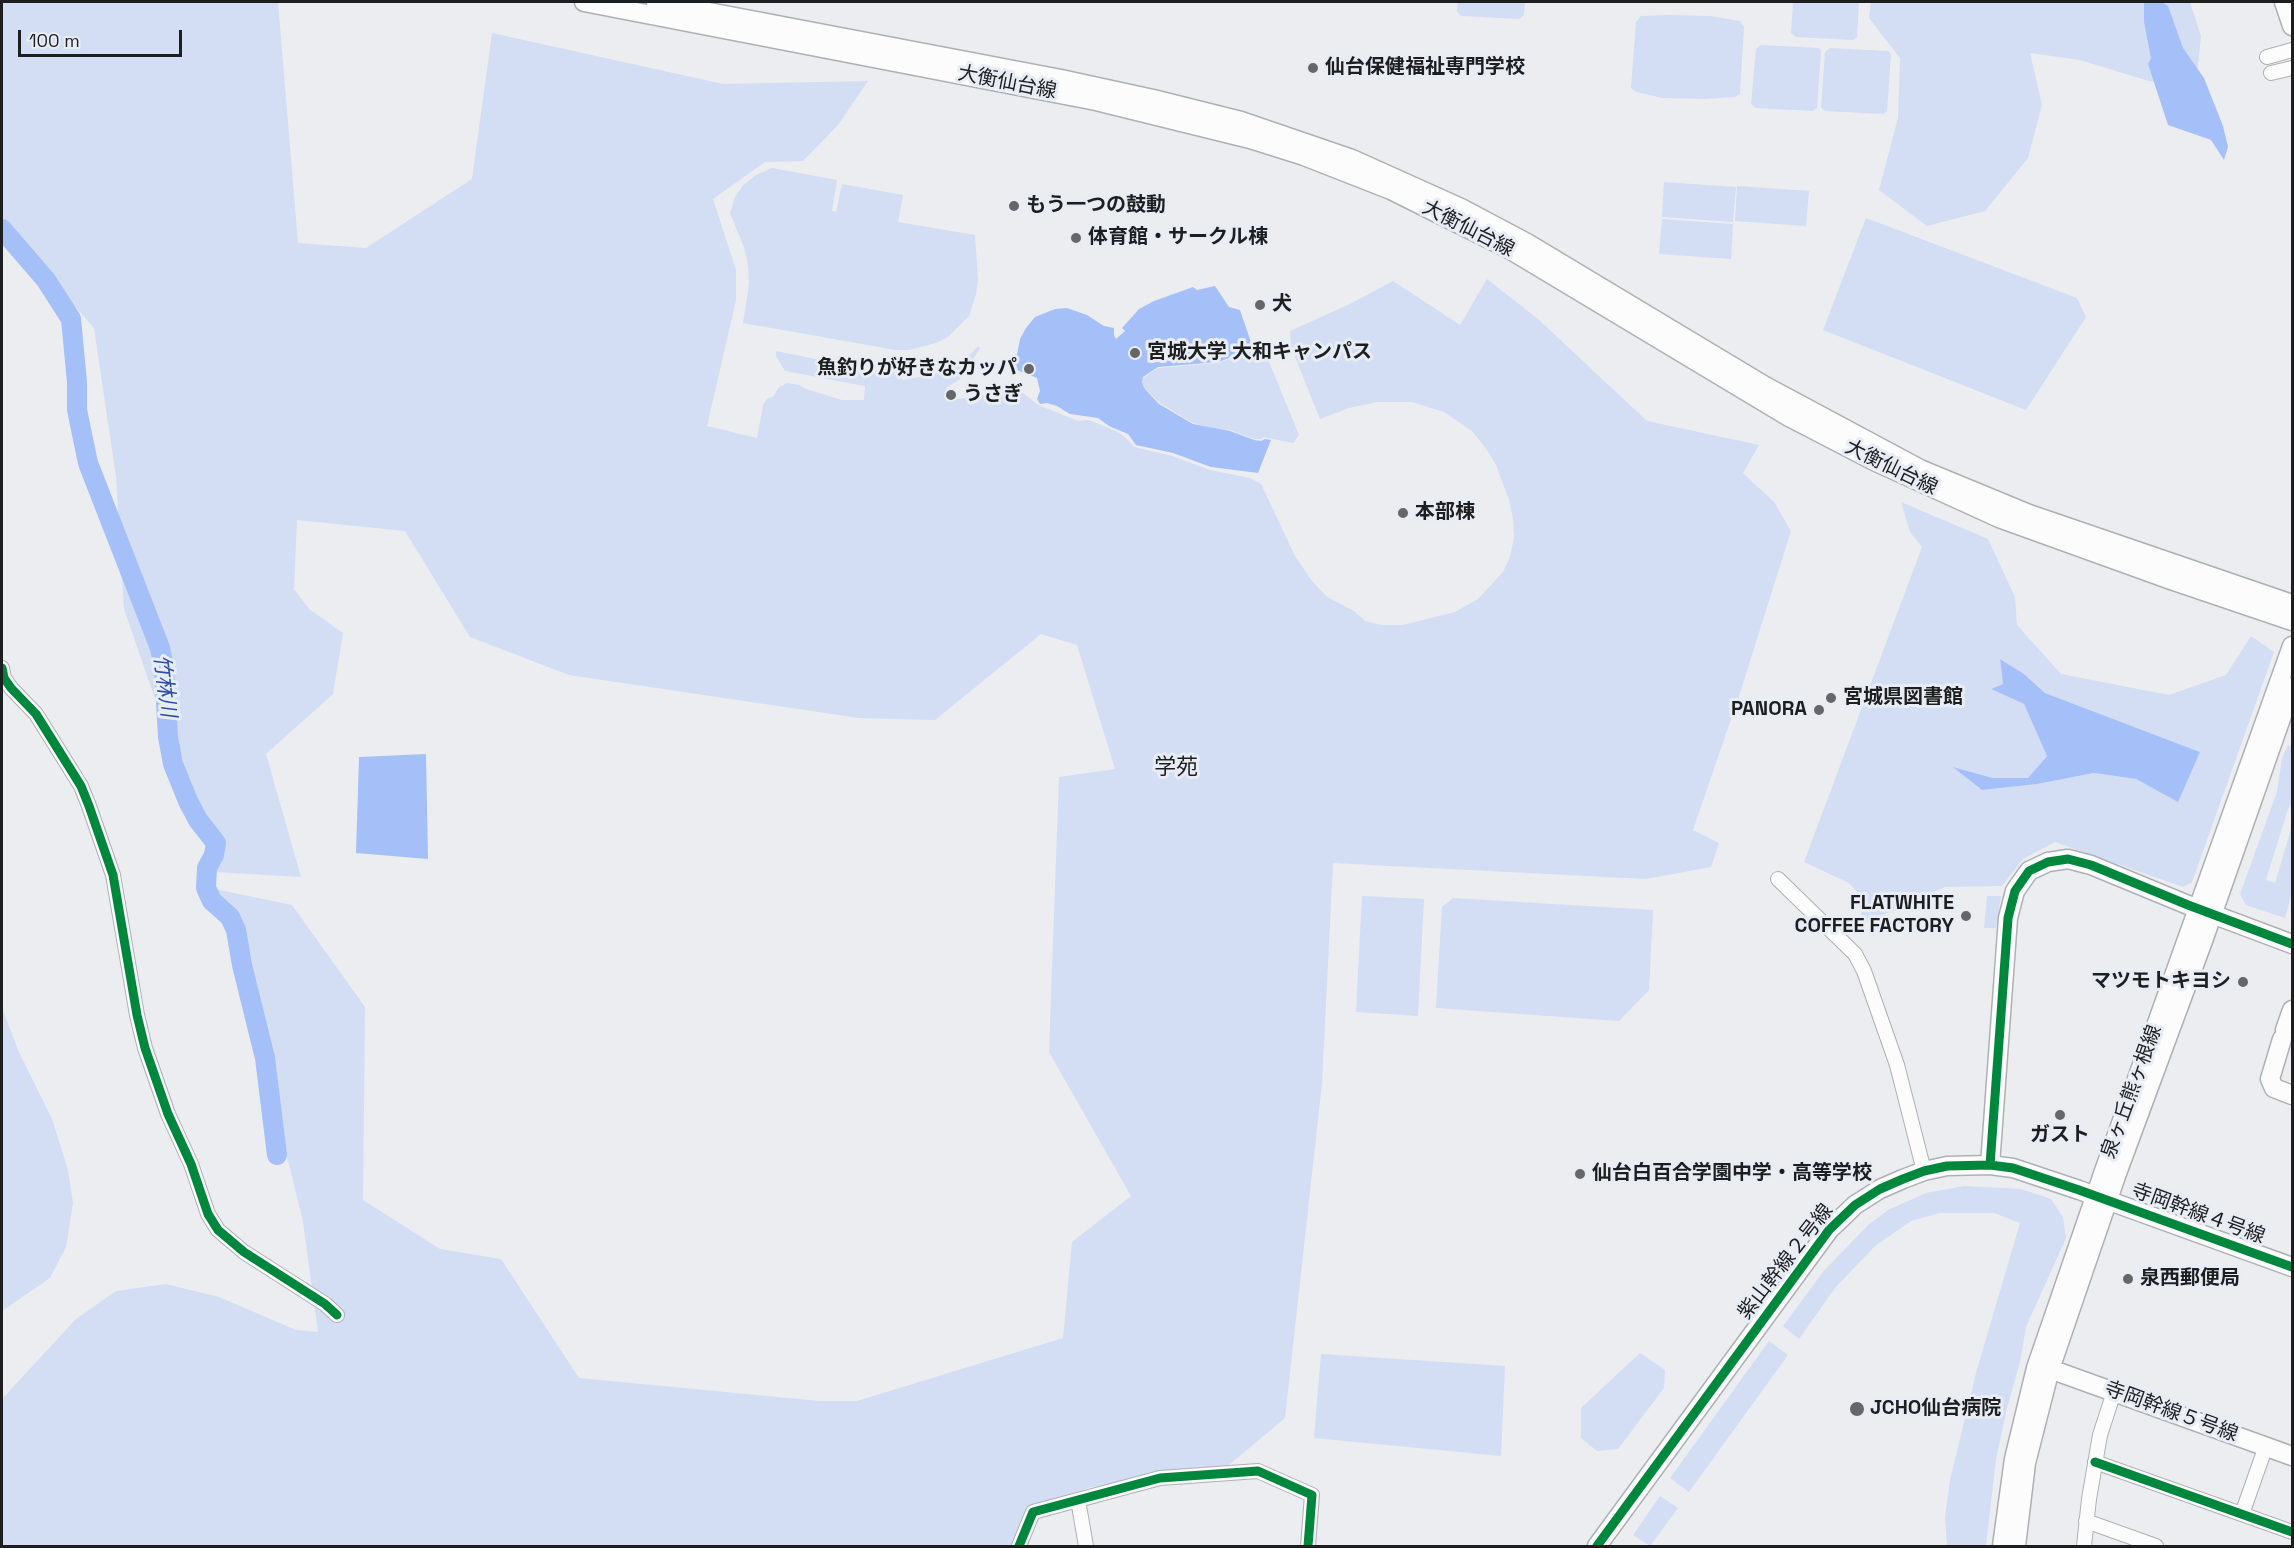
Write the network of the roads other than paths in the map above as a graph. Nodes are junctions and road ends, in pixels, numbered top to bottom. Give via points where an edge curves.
1 (584, 2) edge
2 (656, 2) edge
3 (2284, 2) edge
4 (2292, 26) edge
5 (2292, 50) edge
6 (2267, 57) dead end
7 (2292, 68) edge
8 (2271, 73) dead end
9 (1793, 410) junction
10 (2292, 604) edge
11 (2292, 621) edge
12 (2292, 646) edge
13 (2, 668) edge
14 (2292, 687) edge
15 (1779, 879) dead end
16 (2205, 912) junction
17 (2292, 944) edge
18 (2292, 1010) edge
19 (2292, 1095) edge
20 (1990, 1165) junction
21 (1924, 1171) junction
22 (2102, 1198) junction
23 (2290, 1266) edge
24 (337, 1315) dead end
25 (2050, 1369) junction
26 (2114, 1392) junction
27 (2266, 1446) junction
28 (2292, 1455) edge
29 (2095, 1462) junction
30 (1078, 1500) junction
31 (2242, 1514) junction
32 (2086, 1521) junction
33 (2292, 1532) edge
34 (2138, 1544) edge
35 (1601, 1545) edge
36 (1019, 1546) edge
37 (1086, 1546) edge
38 (1308, 1546) edge
39 (2002, 1546) edge
40 (2016, 1546) edge
41 (2084, 1546) edge
42 (2156, 1546) edge

1 - 9 main road, 大衡仙台線 via 1096,100 1304,156 1391,190 1509,249
2 - 9 main road, 大衡仙台線 via 1194,108 1352,159 1527,243
3 - 4 main road
5 - 6 street
7 - 8 street
9 - 10 main road, 大衡仙台線 via 2029,514
9 - 11 main road, 大衡仙台線 via 1874,461 1999,518
12 - 16 main road, 泉ヶ丘熊ヶ根線
13 - 24 street via 11,688 36,714 81,786 89,806 113,875 146,1048 208,1214 218,1230 244,1252
14 - 16 main road, 泉ヶ丘熊ヶ根線
15 - 21 street via 1855,954 1864,971 1897,1065
16 - 17 main road
16 - 20 main road via 2091,864 2058,860 2029,871 2015,891 2008,918
16 - 22 main road, 泉ヶ丘熊ヶ根線
18 - 19 main road via 2270,1079 2274,1088
20 - 21 main road, 紫山幹線２号線
20 - 22 main road, 紫山幹線２号線 via 2037,1175
21 - 35 main road, 紫山幹線２号線 via 1880,1189 1834,1223
22 - 23 main road, 寺岡幹線４号線
22 - 25 main road, 泉ヶ丘熊ヶ根線
22 - 39 main road, 泉ヶ丘熊ヶ根線 via 2036,1368 2014,1459
25 - 26 main road, 寺岡幹線５号線
25 - 40 main road, 泉ヶ丘熊ヶ根線 via 2026,1463
26 - 27 main road, 寺岡幹線５号線
26 - 29 street
27 - 28 main road, 寺岡幹線５号線
27 - 31 street
29 - 31 street
29 - 32 street
30 - 36 street via 1033,1512
30 - 37 street
30 - 38 street via 1160,1478 1258,1471 1312,1495
31 - 33 street
32 - 34 street
32 - 41 street
34 - 42 street

